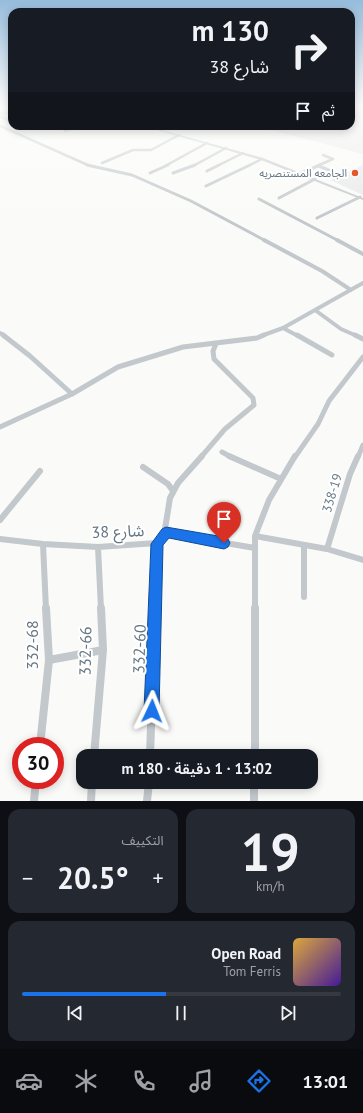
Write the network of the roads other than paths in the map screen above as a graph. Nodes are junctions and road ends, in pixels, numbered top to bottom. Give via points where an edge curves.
1 (38, 143) edge
2 (164, 143) edge
3 (207, 143) edge
4 (208, 143) edge
5 (226, 148) junction
6 (242, 153) junction
7 (323, 155) dead end
8 (262, 159) junction
9 (102, 163) dead end
10 (319, 166) junction
11 (207, 171) dead end
12 (150, 172) dead end
13 (173, 173) dead end
14 (301, 173) junction
15 (338, 174) dead end
16 (315, 179) junction
17 (206, 186) dead end
18 (259, 198) dead end
19 (279, 198) dead end
20 (362, 198) edge
21 (317, 218) dead end
22 (363, 254) edge
23 (363, 283) edge
24 (351, 290) junction
25 (314, 310) junction
26 (283, 328) junction
27 (0, 333) edge
28 (363, 334) edge
29 (361, 338) edge
30 (216, 344) junction
31 (332, 355) dead end
32 (363, 356) edge
33 (72, 394) junction
34 (0, 426) edge
35 (363, 445) edge
36 (222, 452) dead end
37 (143, 468) dead end
38 (40, 471) dead end
39 (281, 479) junction
40 (173, 491) junction
41 (0, 520) edge
42 (166, 533) junction
43 (255, 536) junction
44 (0, 538) edge
45 (43, 544) junction
46 (157, 544) junction
47 (304, 545) junction
48 (98, 546) junction
49 (255, 548) junction
50 (327, 549) junction
51 (363, 560) edge
52 (304, 597) dead end
53 (102, 650) junction
54 (49, 660) junction
55 (41, 737) edge
56 (95, 749) edge
57 (150, 749) edge
58 (255, 749) edge
59 (35, 789) edge
60 (92, 789) edge
61 (254, 789) edge
62 (34, 801) edge
63 (91, 801) edge
64 (254, 801) edge

1 - 24 street via 88,165 132,175 191,202 322,271
2 - 9 street via 151,150 133,150
3 - 12 street
4 - 5 street
5 - 6 street
5 - 13 street via 195,165
6 - 8 street
6 - 11 street
7 - 10 street via 333,159
8 - 14 street
8 - 17 street
10 - 14 street
10 - 15 street
14 - 16 street
16 - 19 street
16 - 20 street
18 - 22 street
20 - 21 street
23 - 24 street
24 - 25 street
25 - 26 street
25 - 29 street
26 - 30 street via 257,338
26 - 31 street
27 - 33 street
28 - 29 street
30 - 33 street via 184,347 118,367
30 - 40 street via 213,350 214,359 253,398 254,405 217,437
32 - 39 street via 329,401 318,424
33 - 34 street
35 - 50 street, 338-19 via 350,474
36 - 39 street
37 - 40 street via 168,484
38 - 41 street
39 - 43 street via 269,500
40 - 42 street via 167,514
42 - 46 street, شارع 38
42 - 49 street
43 - 47 street
43 - 49 street
44 - 45 street, شارع 38
45 - 48 street, شارع 38
45 - 54 street, 332-68
46 - 48 street, شارع 38
46 - 57 street, 332-60
47 - 50 street
47 - 52 street
48 - 53 street, 332-66
49 - 58 street
50 - 51 street
53 - 54 street
53 - 56 street, 332-66
54 - 55 street, 332-68
59 - 62 street
60 - 63 street
61 - 64 street

